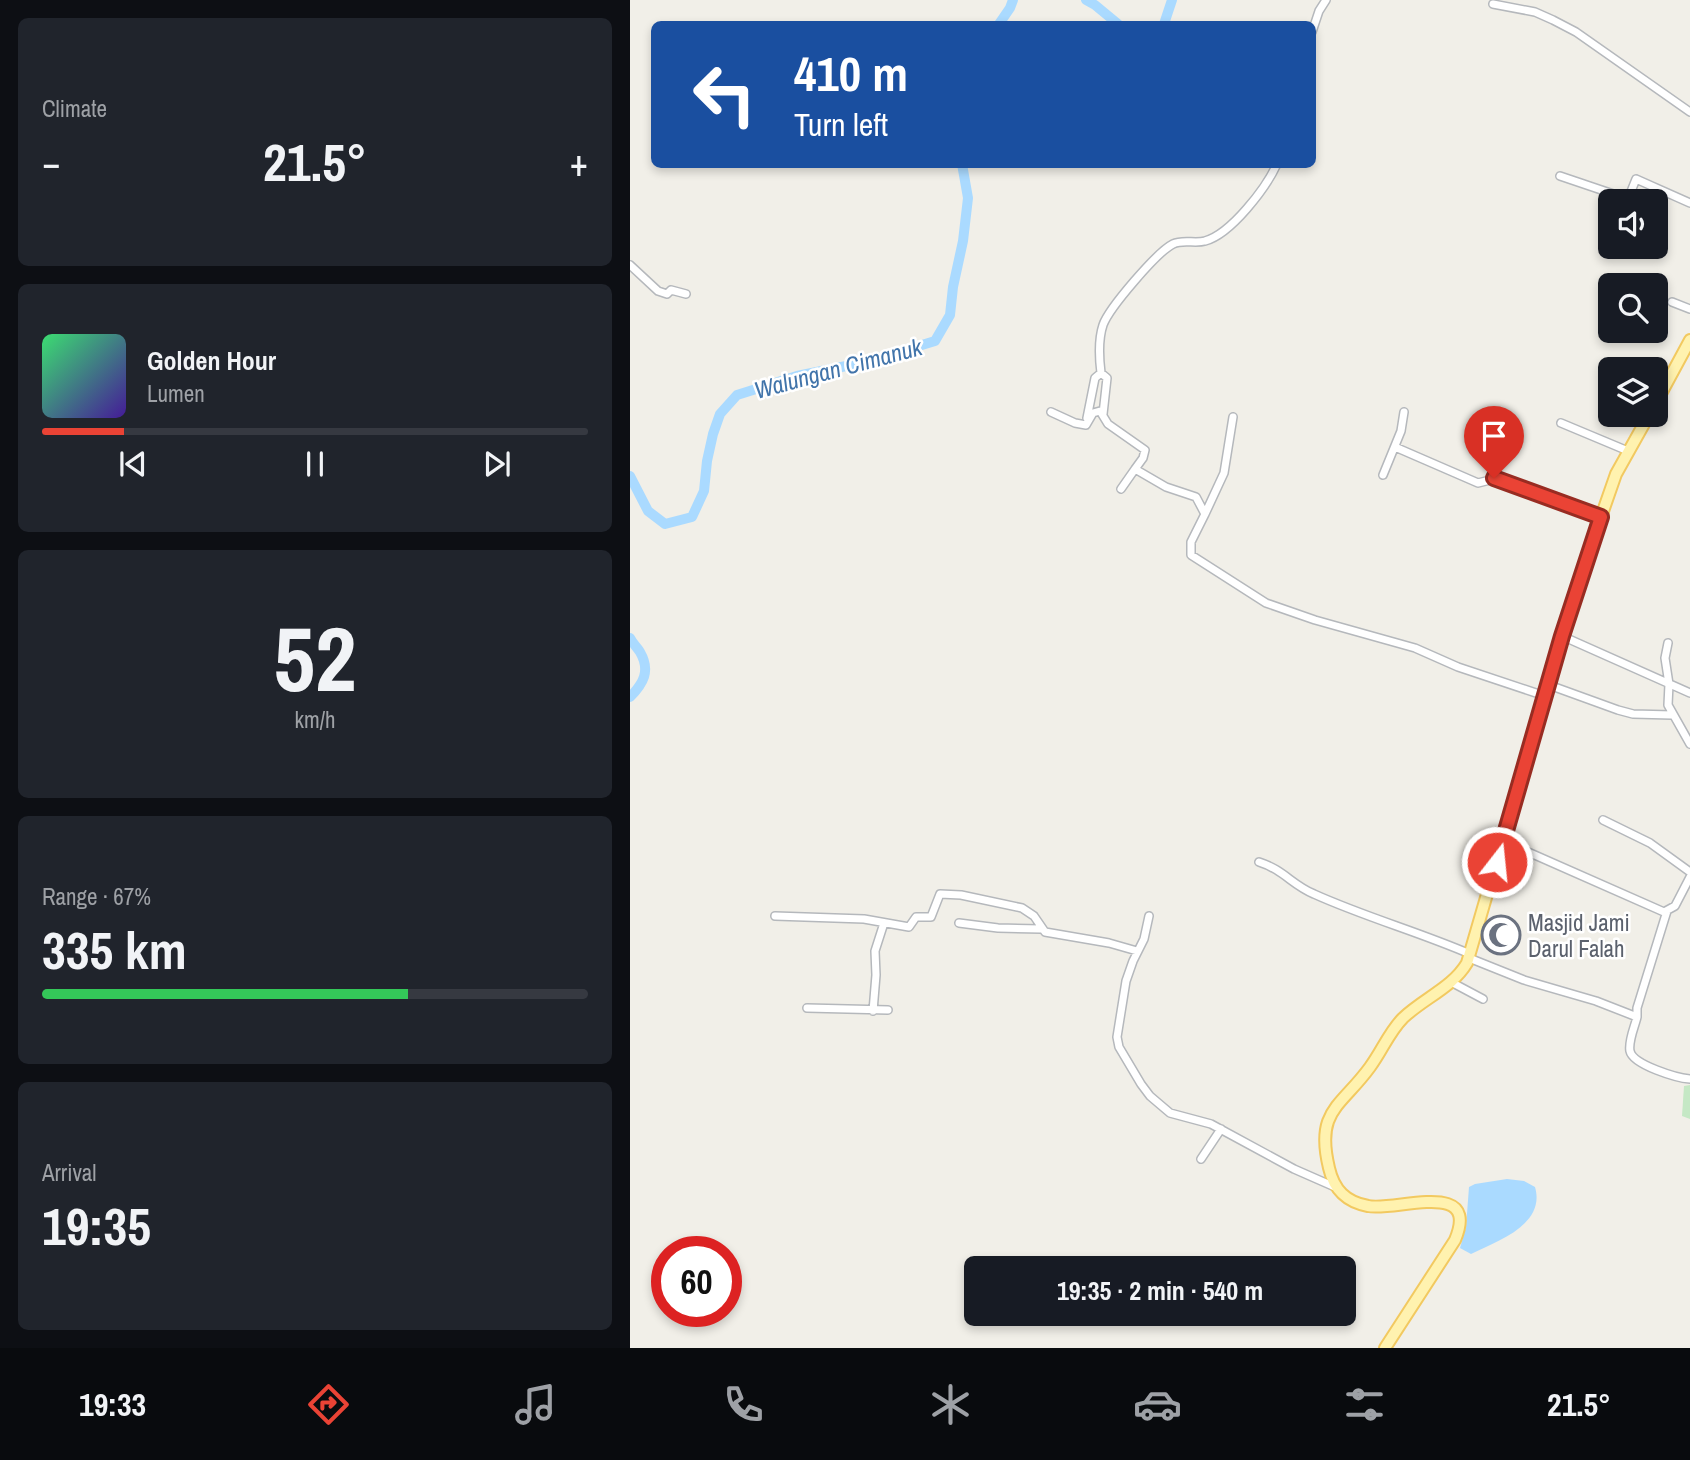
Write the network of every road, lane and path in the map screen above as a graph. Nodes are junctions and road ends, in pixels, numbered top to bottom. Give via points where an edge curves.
1 (1326, 0) edge
2 (1493, 4) dead end
3 (1316, 21) edge
4 (1690, 112) edge
5 (1274, 168) edge
6 (1560, 176) dead end
7 (1690, 203) edge
8 (630, 265) edge
9 (685, 294) dead end
10 (1672, 302) dead end
11 (1690, 309) edge
12 (1690, 340) edge
13 (1101, 373) junction
14 (1668, 380) edge
15 (1051, 412) dead end
16 (1404, 412) dead end
17 (1103, 414) junction
18 (1233, 417) dead end
19 (1561, 423) dead end
20 (1086, 425) junction
21 (1641, 427) edge
22 (1395, 447) junction
23 (1628, 451) junction
24 (1135, 469) junction
25 (1383, 475) dead end
26 (1121, 489) dead end
27 (1205, 514) junction
28 (1601, 517) junction
29 (1562, 636) junction
30 (1668, 643) dead end
31 (1669, 684) junction
32 (1547, 690) junction
33 (1690, 693) edge
34 (1672, 715) junction
35 (1690, 744) edge
36 (1603, 820) dead end
37 (1503, 841) junction
38 (1259, 862) dead end
39 (1690, 874) edge
40 (1667, 911) junction
41 (775, 916) dead end
42 (1149, 916) dead end
43 (884, 922) junction
44 (959, 923) dead end
45 (1041, 929) junction
46 (1138, 951) junction
47 (1470, 956) junction
48 (1451, 982) junction
49 (1483, 999) dead end
50 (807, 1008) dead end
51 (888, 1010) dead end
52 (873, 1011) junction
53 (1637, 1017) junction
54 (1690, 1079) edge
55 (1221, 1129) junction
56 (1201, 1159) dead end
57 (1335, 1187) junction
58 (1385, 1348) edge

1 - 3 street
2 - 4 street via 1535,12 1576,32
5 - 13 street via 1253,202 1229,226 1204,242 1173,244 1129,288 1103,326
6 - 7 street via 1628,199 1636,179
8 - 9 street via 658,291
10 - 11 street
12 - 14 main road
13 - 17 street via 1107,378
13 - 20 street via 1095,379
15 - 20 street
16 - 22 street
17 - 20 street via 1095,411
17 - 24 street via 1108,425 1145,450
18 - 27 street via 1224,473
19 - 23 street
21 - 23 main road
22 - 25 street
22 - 28 street via 1478,483 1501,479
23 - 28 main road
24 - 26 street
24 - 27 street via 1196,497
27 - 32 street via 1191,542 1191,555 1266,603 1415,648 1458,667
28 - 29 main road
29 - 31 street
29 - 32 main road
30 - 31 street via 1665,666
31 - 33 street
31 - 34 street
32 - 34 street via 1633,713
32 - 37 main road
34 - 35 street
36 - 39 street via 1650,843
37 - 40 street
37 - 47 main road
38 - 47 street via 1276,868 1312,894
39 - 40 street via 1675,906
40 - 53 street
41 - 43 street
42 - 46 street
43 - 45 street via 911,927 916,917 931,917 938,896 945,894 1022,908 1034,916
43 - 52 street via 875,951
44 - 45 street
45 - 46 street
46 - 55 street via 1126,982 1116,1037 1119,1046 1140,1084 1163,1108
47 - 48 main road
47 - 53 street via 1524,980
48 - 49 street
48 - 57 main road via 1402,1019 1370,1069 1329,1115 1326,1150
50 - 52 street
51 - 52 street
53 - 54 street via 1630,1048 1633,1057 1658,1071
55 - 56 street
55 - 57 street
57 - 58 main road via 1346,1199 1366,1206 1440,1201 1453,1206 1459,1215 1455,1240

